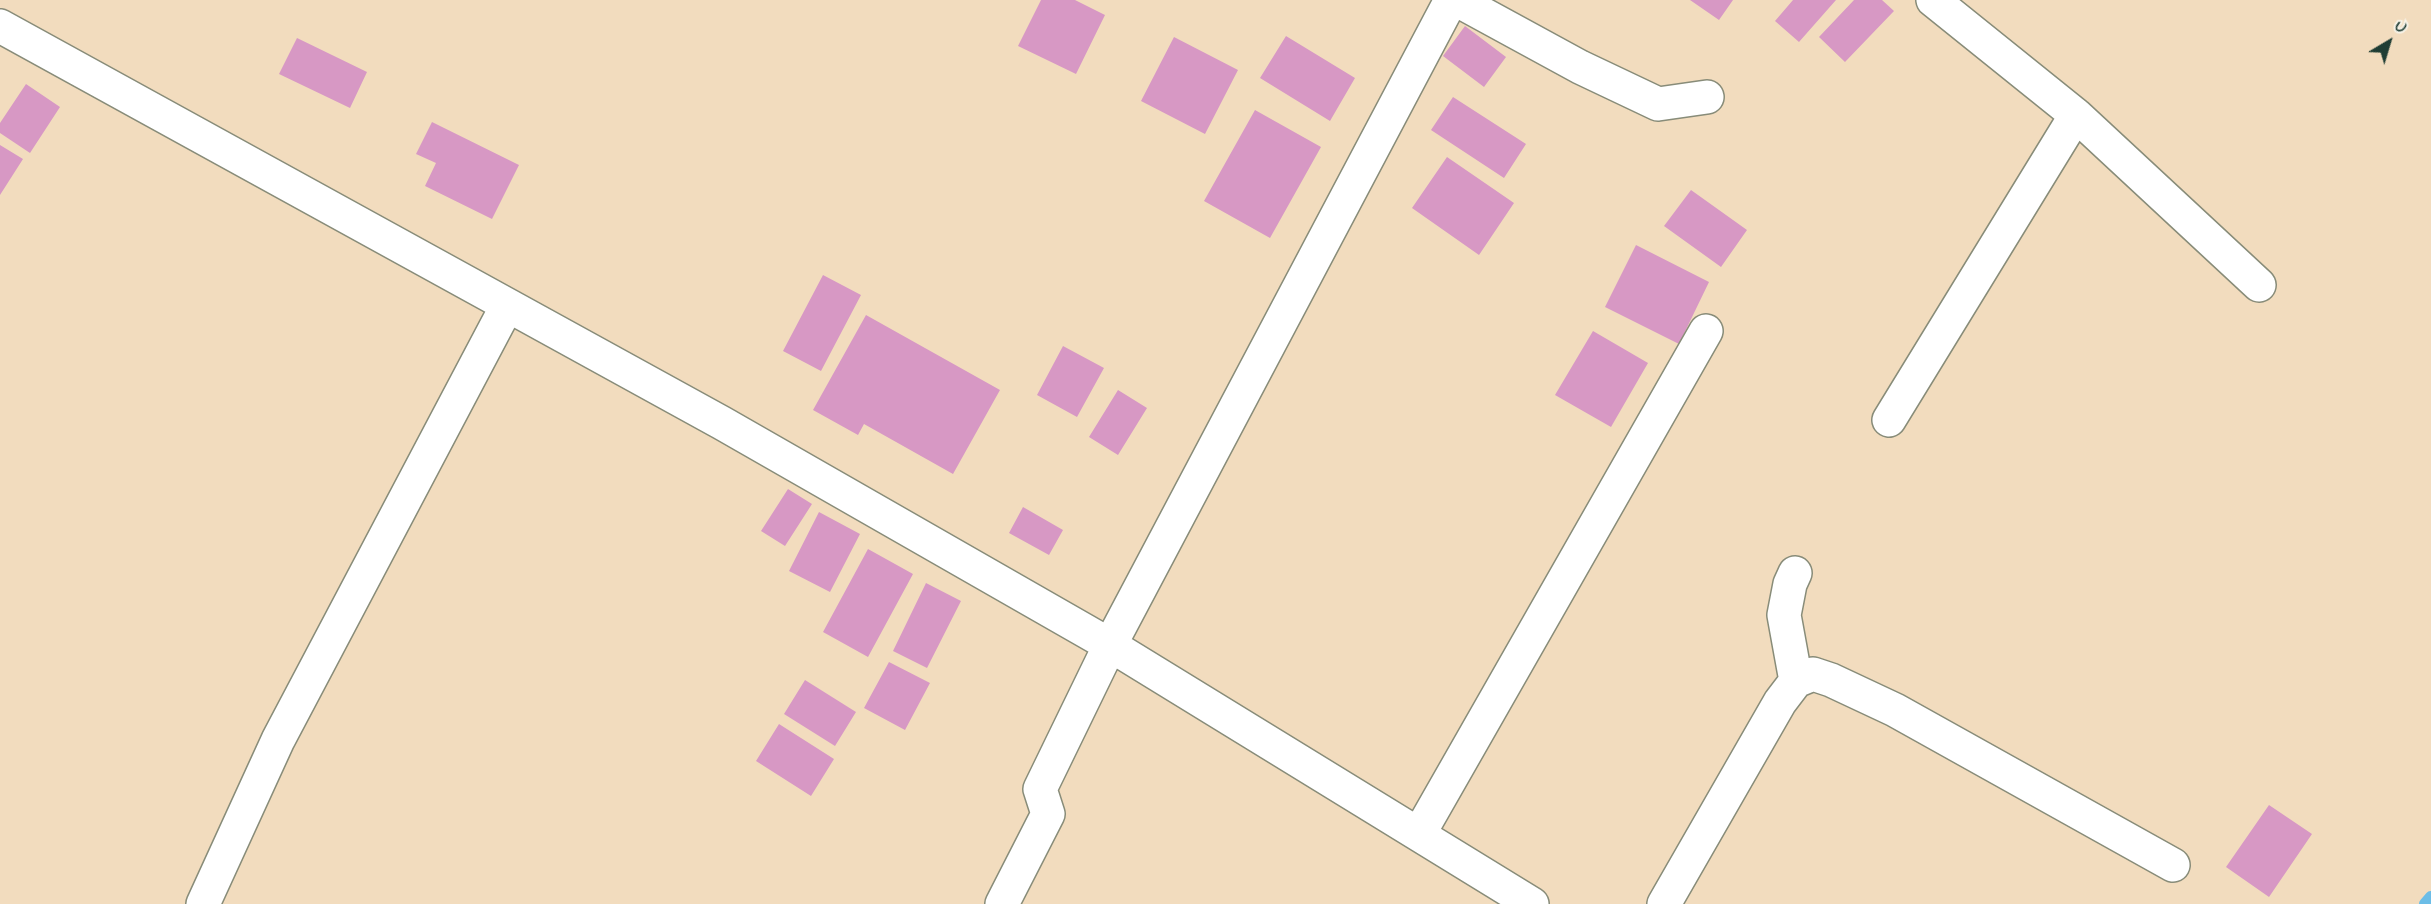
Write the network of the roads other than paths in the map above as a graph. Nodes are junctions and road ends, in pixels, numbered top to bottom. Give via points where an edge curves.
1 (1451, 0) edge
2 (1457, 0) edge
3 (1933, 0) edge
4 (0, 26) edge
5 (1707, 98) dead end
6 (2076, 115) junction
7 (2259, 285) dead end
8 (507, 306) junction
9 (1706, 331) dead end
10 (1889, 420) dead end
11 (1795, 573) dead end
12 (1110, 645) junction
13 (1796, 681) junction
14 (1419, 834) junction
15 (2173, 865) dead end
16 (203, 904) edge
17 (1002, 904) edge
18 (1532, 904) edge
19 (1664, 904) edge

1 - 12 street
2 - 5 street via 1658,104
3 - 6 street
4 - 8 street
6 - 7 street
6 - 10 street
8 - 12 street via 722,423
8 - 16 street via 278,740
9 - 14 street
11 - 13 street via 1784,615
12 - 14 street
12 - 17 street via 1040,789 1048,814
13 - 15 street via 1813,674 1894,710
13 - 19 street via 1780,702
14 - 18 street

